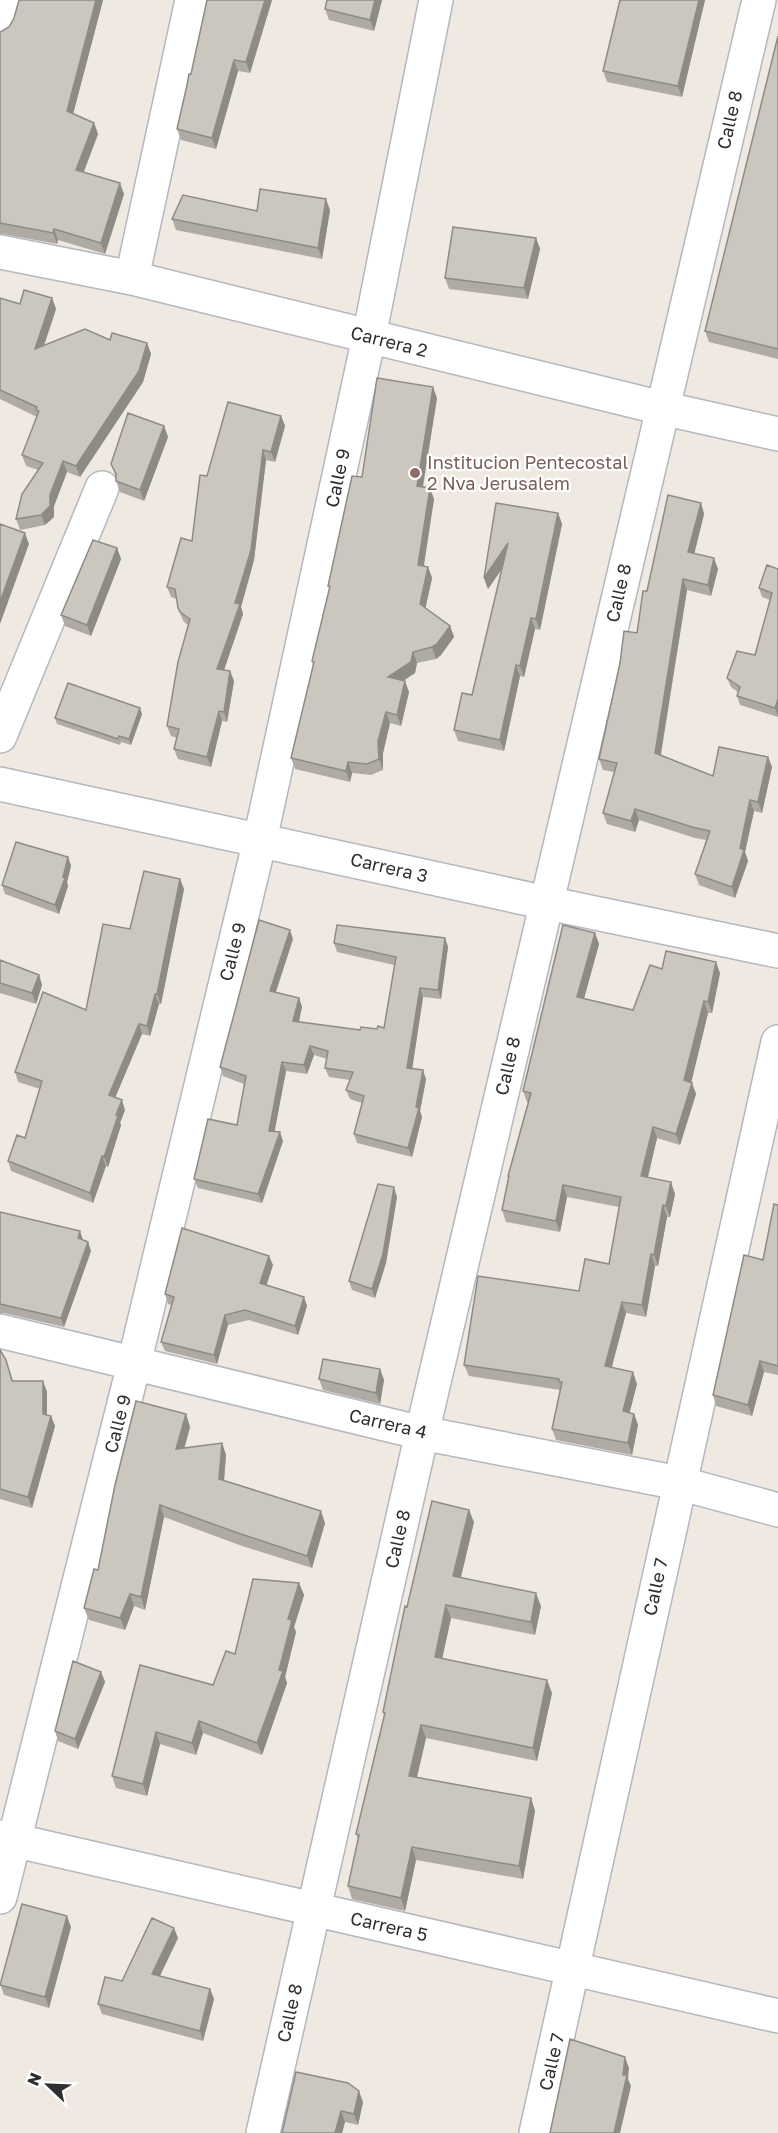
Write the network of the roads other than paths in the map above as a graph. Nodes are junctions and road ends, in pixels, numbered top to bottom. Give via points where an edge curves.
1 (6, 0) edge
2 (192, 0) edge
3 (436, 0) edge
4 (759, 0) edge
5 (0, 25) edge
6 (0, 252) edge
7 (132, 278) junction
8 (369, 337) junction
9 (662, 408) junction
10 (778, 434) edge
11 (102, 488) dead end
12 (0, 736) edge
13 (0, 784) edge
14 (260, 840) junction
15 (547, 903) junction
16 (778, 951) edge
17 (778, 1042) edge
18 (0, 1331) edge
19 (134, 1364) junction
20 (422, 1432) junction
21 (679, 1483) junction
22 (778, 1510) edge
23 (6, 1839) edge
24 (0, 1897) edge
25 (314, 1910) junction
26 (574, 1969) junction
27 (778, 2016) edge
28 (263, 2133) edge
29 (536, 2133) edge

1 - 5 street
2 - 7 street
3 - 8 street, Calle 9
4 - 9 street, Calle 8
6 - 7 street, Carrera 2
7 - 8 street, Carrera 2
8 - 9 street, Carrera 2
8 - 14 street, Calle 9
9 - 10 street, Carrera 2
9 - 15 street, Calle 8
11 - 12 street
13 - 14 street, Carrera 3
14 - 15 street, Carrera 3
14 - 19 street, Calle 9
15 - 16 street, Carrera 3
15 - 20 street, Calle 8
17 - 21 street, Calle 7
18 - 19 street, Carrera 4
19 - 20 street, Carrera 4
19 - 23 street, Calle 9
20 - 21 street, Carrera 4
20 - 25 street, Calle 8
21 - 22 street, Carrera 4
21 - 26 street, Calle 7
23 - 24 street, Calle 9
23 - 25 street, Carrera 5
25 - 26 street, Carrera 5
25 - 28 street, Calle 8
26 - 27 street, Carrera 5
26 - 29 street, Calle 7

